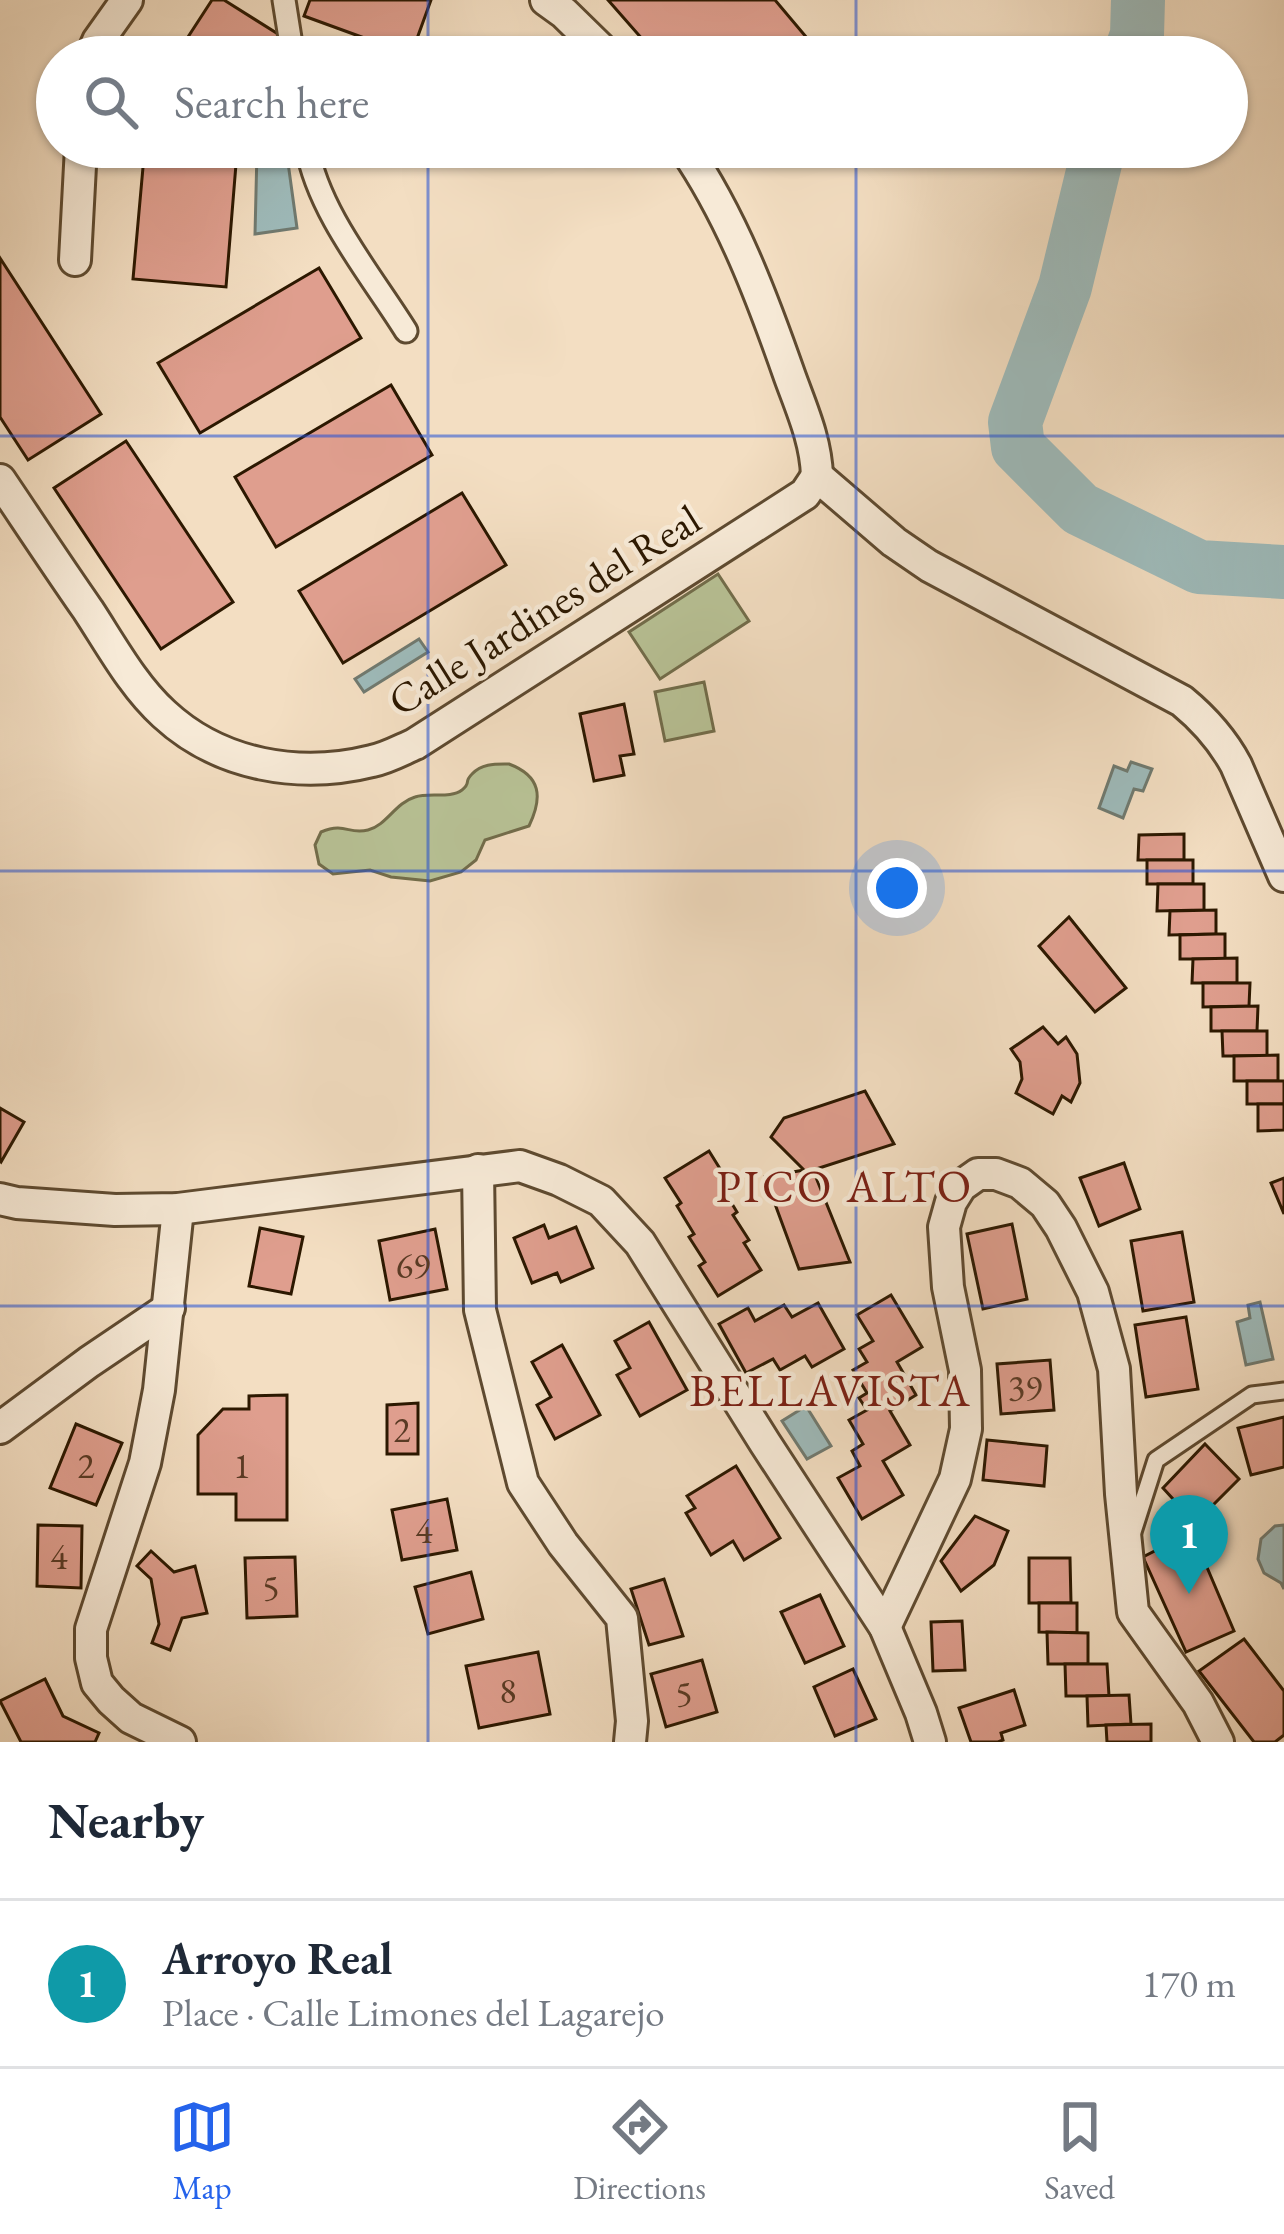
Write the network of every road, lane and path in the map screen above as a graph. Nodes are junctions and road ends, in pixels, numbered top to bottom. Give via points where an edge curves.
1 (127, 0) edge
2 (284, 0) edge
3 (546, 0) edge
4 (104, 36) edge
5 (290, 36) edge
6 (587, 36) edge
7 (80, 168) edge
8 (311, 168) edge
9 (698, 168) edge
10 (75, 260) dead end
11 (406, 331) dead end
12 (817, 476) junction
13 (0, 480) edge
14 (1284, 876) edge
15 (478, 1170) junction
16 (0, 1199) edge
17 (178, 1209) junction
18 (169, 1308) junction
19 (1284, 1391) edge
20 (0, 1428) edge
21 (1127, 1552) junction
22 (885, 1627) junction
23 (180, 1742) edge
24 (630, 1742) edge
25 (930, 1742) edge
26 (1218, 1742) edge

1 - 4 street
2 - 5 street
3 - 6 street
7 - 10 street
8 - 11 street
9 - 12 street via 756,288 808,428
12 - 13 street, Calle Jardines del Real via 805,494 415,744 329,769 238,758 198,741 163,713
12 - 14 street via 929,566 1202,717 1226,748
15 - 17 street
15 - 22 street via 520,1166 559,1180 601,1201 640,1243
15 - 24 street via 480,1310 523,1483 622,1618
16 - 17 street
17 - 18 street
18 - 20 street
18 - 23 street via 145,1463 91,1629 91,1658 111,1700
19 - 21 lane via 1252,1395 1156,1460
21 - 22 street via 1114,1370 1093,1292 1045,1204 1020,1183 978,1174 961,1186 944,1227 966,1429 955,1479
21 - 26 street via 1133,1612
22 - 25 street

